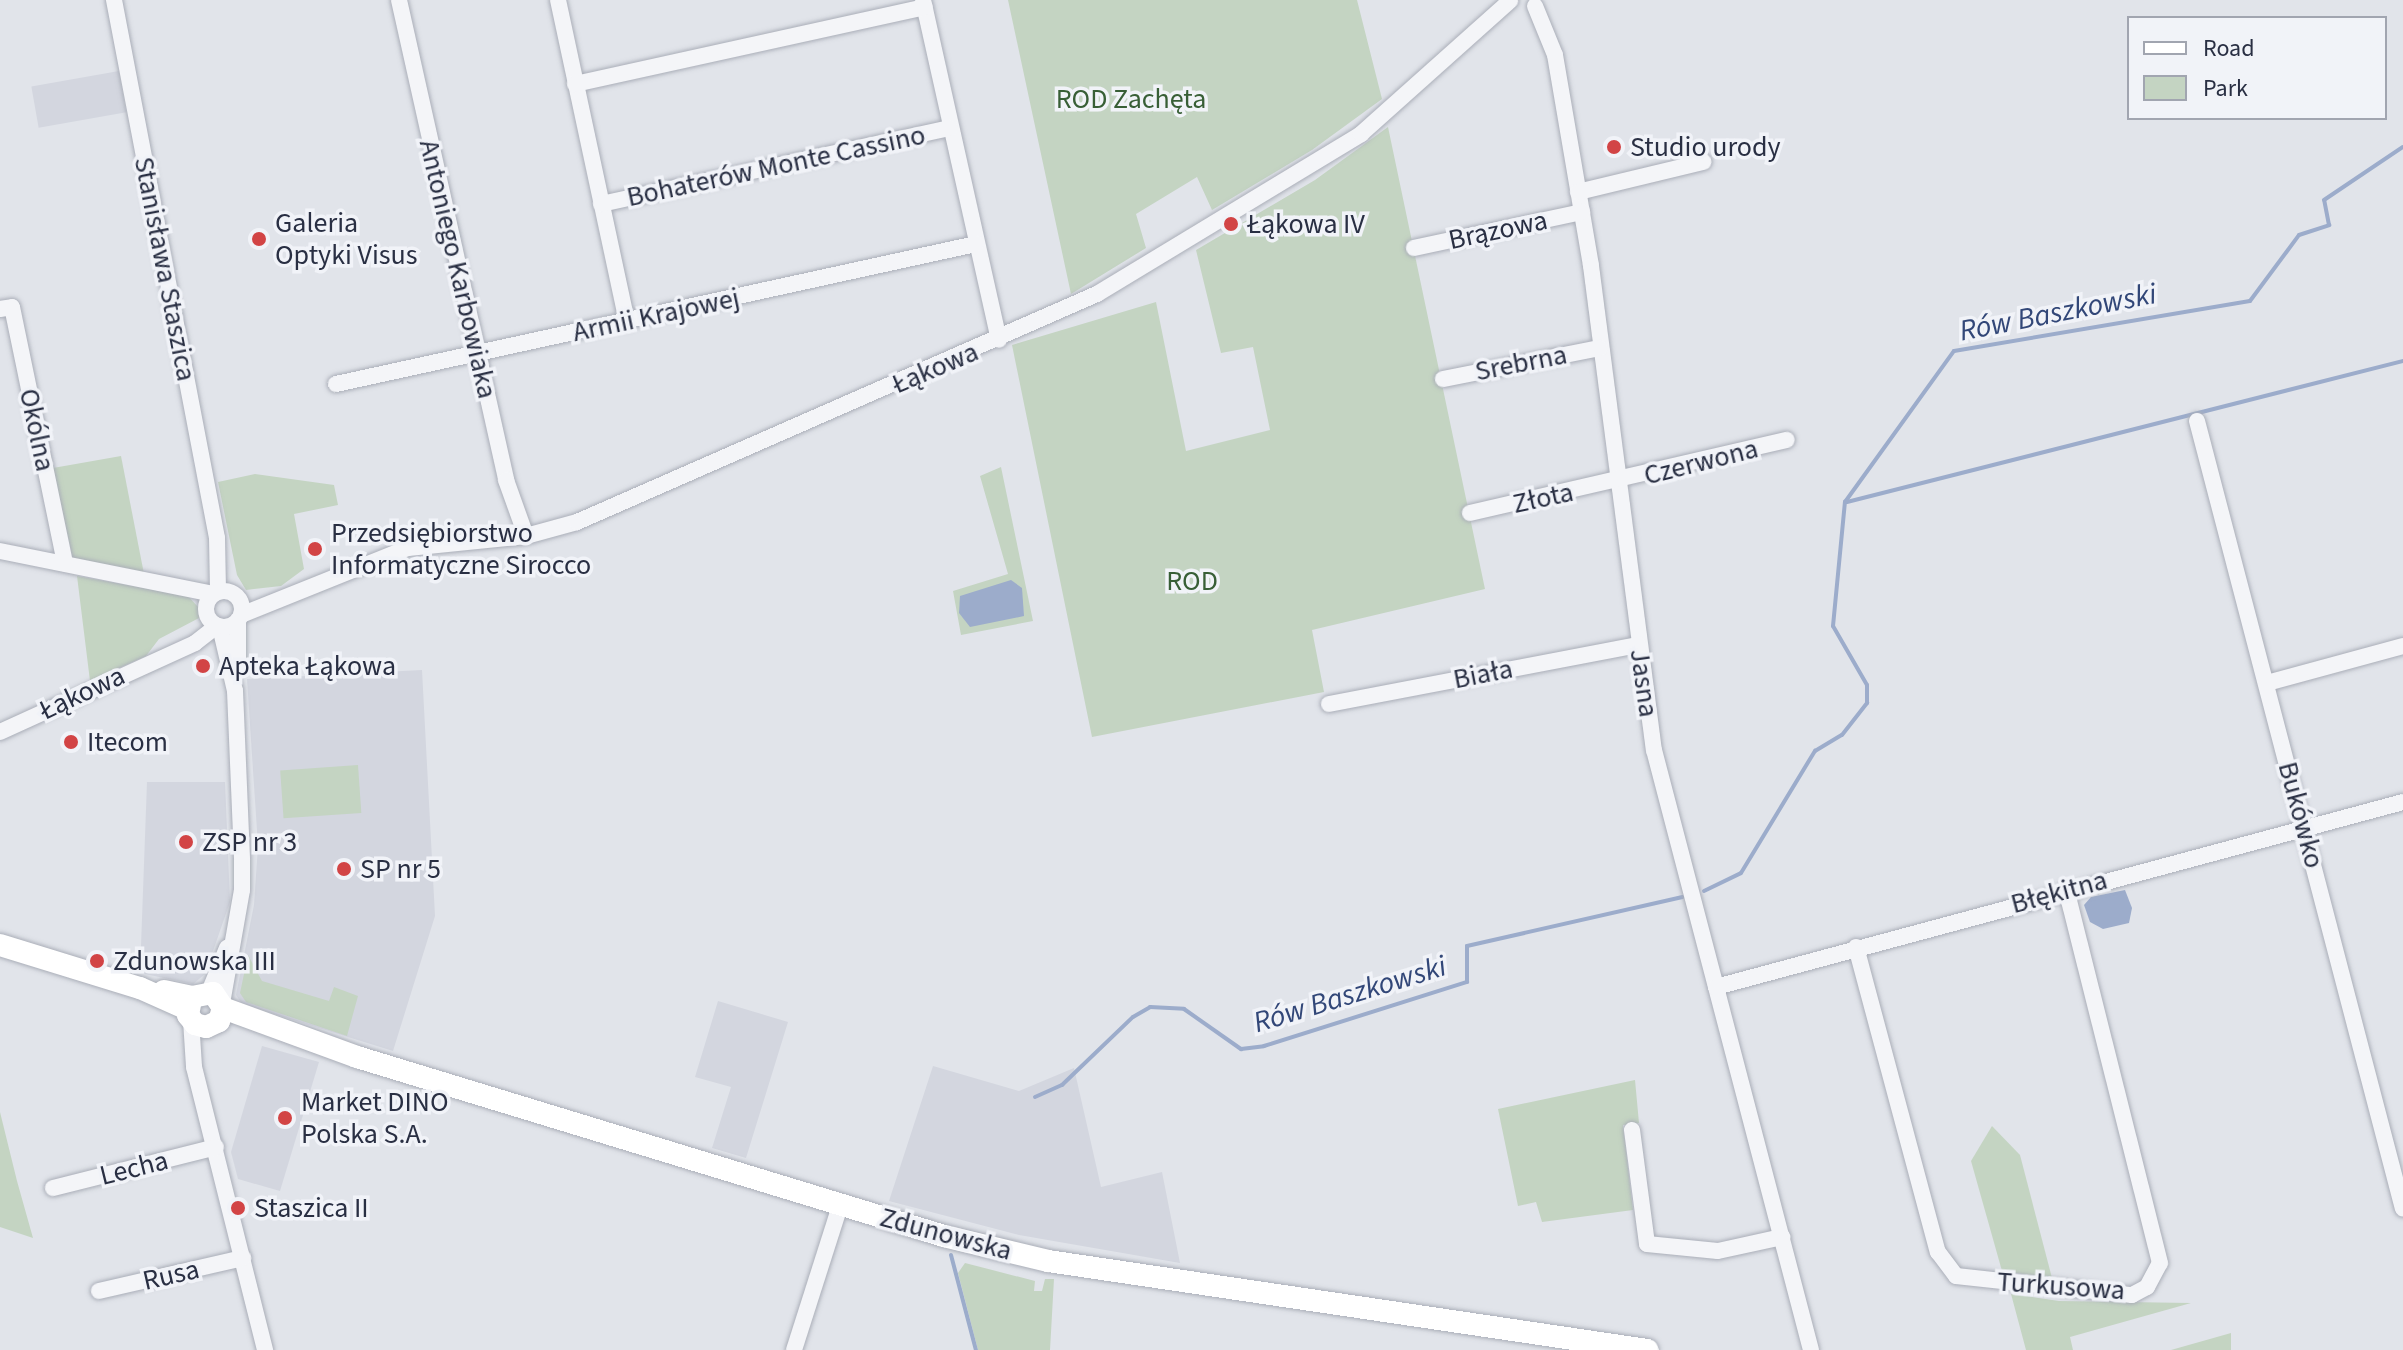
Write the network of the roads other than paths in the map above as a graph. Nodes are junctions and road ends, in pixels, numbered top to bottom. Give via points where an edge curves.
1 (114, 0) edge
2 (399, 0) edge
3 (558, 0) edge
4 (1510, 0) edge
5 (1538, 3) edge
6 (924, 4) edge
7 (575, 84) junction
8 (950, 128) junction
9 (1703, 162) dead end
10 (1578, 192) junction
11 (601, 204) junction
12 (1582, 212) junction
13 (976, 244) junction
14 (1414, 248) dead end
15 (0, 309) edge
16 (627, 322) junction
17 (999, 340) junction
18 (1600, 348) junction
19 (481, 353) junction
20 (1443, 379) dead end
21 (336, 384) dead end
22 (2197, 421) dead end
23 (1787, 440) dead end
24 (1616, 483) junction
25 (1470, 513) dead end
26 (526, 536) junction
27 (0, 551) edge
28 (65, 564) junction
29 (223, 609) junction
30 (1638, 645) junction
31 (2403, 646) edge
32 (2267, 683) junction
33 (1329, 704) dead end
34 (0, 732) edge
35 (2403, 802) edge
36 (2305, 829) junction
37 (2066, 890) junction
38 (0, 945) edge
39 (1856, 947) junction
40 (1716, 987) junction
41 (206, 1009) junction
42 (1632, 1130) dead end
43 (216, 1147) junction
44 (53, 1188) dead end
45 (840, 1206) junction
46 (2403, 1209) edge
47 (1782, 1237) junction
48 (243, 1258) junction
49 (99, 1291) dead end
50 (1524, 1341) edge
51 (265, 1350) edge
52 (794, 1350) edge
53 (1647, 1350) edge
54 (1811, 1350) edge

1 - 29 street, Stanisława Staszica via 217,538
2 - 19 street, Antoniego Karbowiaka via 430,156
3 - 7 street
4 - 5 street via 1519,8
4 - 17 street, Łąkowa via 1344,146 1097,294
5 - 10 street, Jasna via 1555,55
6 - 7 street
6 - 8 street
7 - 11 street
8 - 11 street, Bohaterów Monte Cassino
8 - 13 street
9 - 10 street
10 - 12 street, Jasna
11 - 16 street
12 - 14 street, Brązowa
12 - 18 street, Jasna
13 - 16 street, Armii Krajowej
13 - 17 street
15 - 28 street, Okólna via 12,307
16 - 19 street, Armii Krajowej
17 - 26 street, Łąkowa via 597,514
18 - 20 street, Srebrna
18 - 24 street, Jasna
19 - 21 street, Armii Krajowej
19 - 26 street, Antoniego Karbowiaka via 506,480
22 - 32 street, Bukówko
23 - 24 street, Czerwona
24 - 25 street, Złota
24 - 30 street, Jasna
26 - 29 street, Łąkowa via 408,548 293,596
27 - 28 street
28 - 29 street via 188,591
29 - 34 street, Łąkowa via 195,643
29 - 41 street, Stanisława Staszica via 235,691 242,880 232,939
30 - 33 street, Biała
30 - 40 street, Jasna via 1654,750
31 - 32 street
32 - 36 street, Bukówko
35 - 36 street, Błękitna
36 - 37 street, Błękitna
36 - 46 street, Bukówko
37 - 39 street, Błękitna
37 - 39 street, Turkusowa via 2160,1263 2147,1287 2132,1295 1956,1276 1938,1252
38 - 41 main road, Zdunowska
39 - 40 street, Błękitna
40 - 47 street, Jasna
41 - 43 street, Stanisława Staszica via 201,1082
41 - 45 main road, Zdunowska
42 - 47 street via 1647,1244 1718,1251
43 - 44 street, Lecha
43 - 48 street, Stanisława Staszica
45 - 50 main road, Zdunowska via 1048,1261
45 - 52 street
47 - 54 street, Jasna
48 - 49 street, Rusa
48 - 51 street, Stanisława Staszica
50 - 53 main road, Zdunowska

